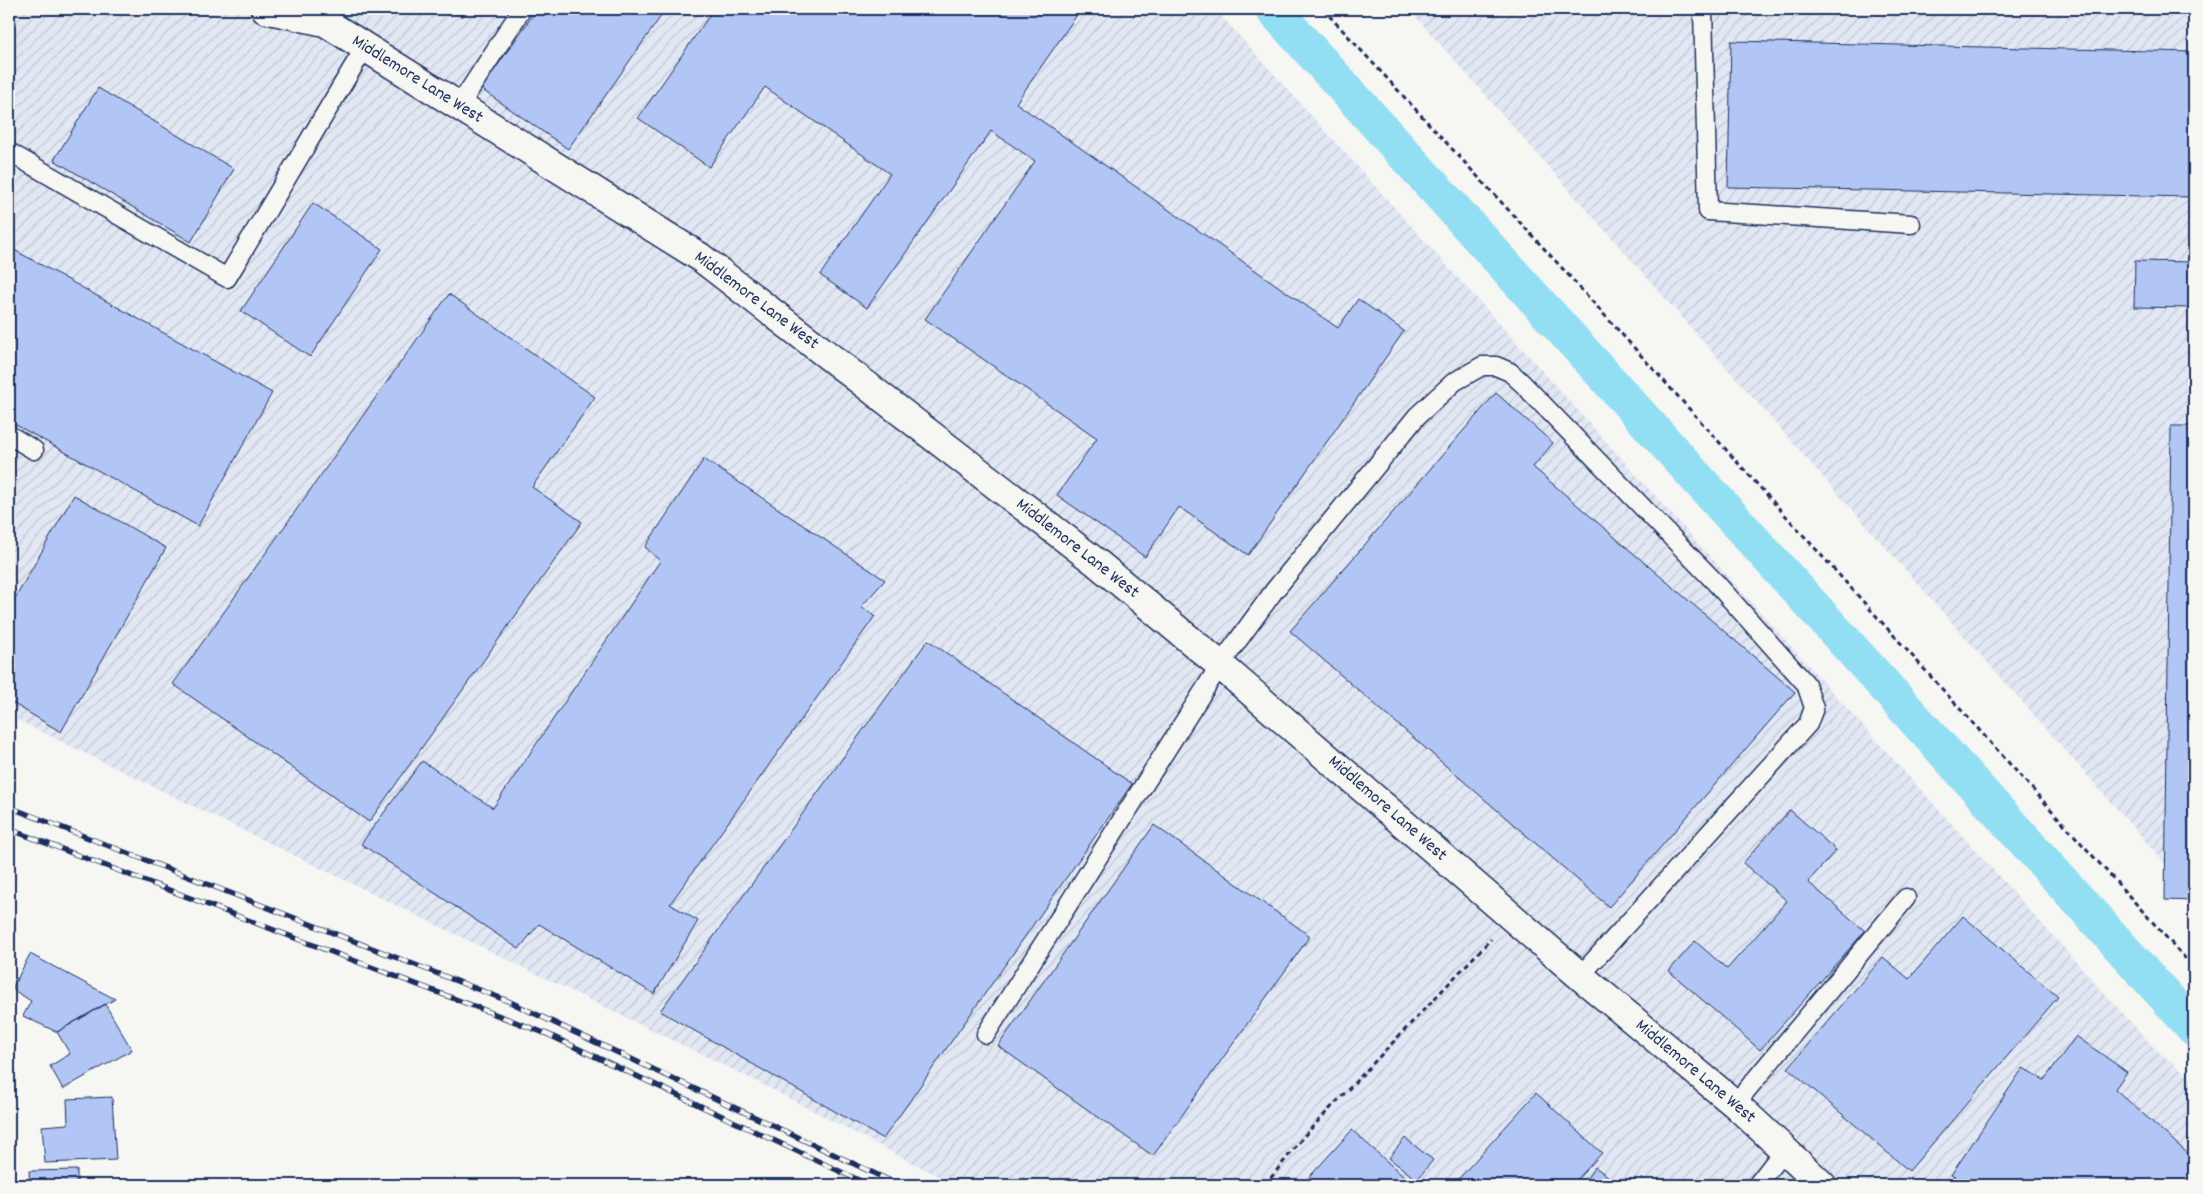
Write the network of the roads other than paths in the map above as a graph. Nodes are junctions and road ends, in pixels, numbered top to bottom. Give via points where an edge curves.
1 (265, 9) edge
2 (522, 9) edge
3 (1703, 9) edge
4 (365, 47) junction
5 (459, 106) junction
6 (9, 152) edge
7 (1911, 224) dead end
8 (9, 435) edge
9 (34, 450) dead end
10 (1220, 665) junction
11 (1906, 898) dead end
12 (1580, 976) junction
13 (986, 1034) dead end
14 (1735, 1104) junction
15 (1784, 1150) junction
16 (1757, 1185) edge
17 (1822, 1185) edge

1 - 4 street, Middlemore Lane West via 326,22
2 - 5 lane
3 - 7 lane via 1708,211
4 - 5 street, Middlemore Lane West
4 - 6 lane via 227,278
5 - 10 street, Middlemore Lane West via 700,257 1096,563
8 - 9 lane
10 - 12 street, Middlemore Lane West
10 - 12 lane via 1274,592 1417,416 1454,382 1482,366 1496,366 1510,372 1722,590 1806,684 1814,708 1808,724
10 - 13 lane
11 - 14 lane
12 - 14 street, Middlemore Lane West
14 - 15 street, Middlemore Lane West
15 - 16 lane
15 - 17 street, Middlemore Lane West

